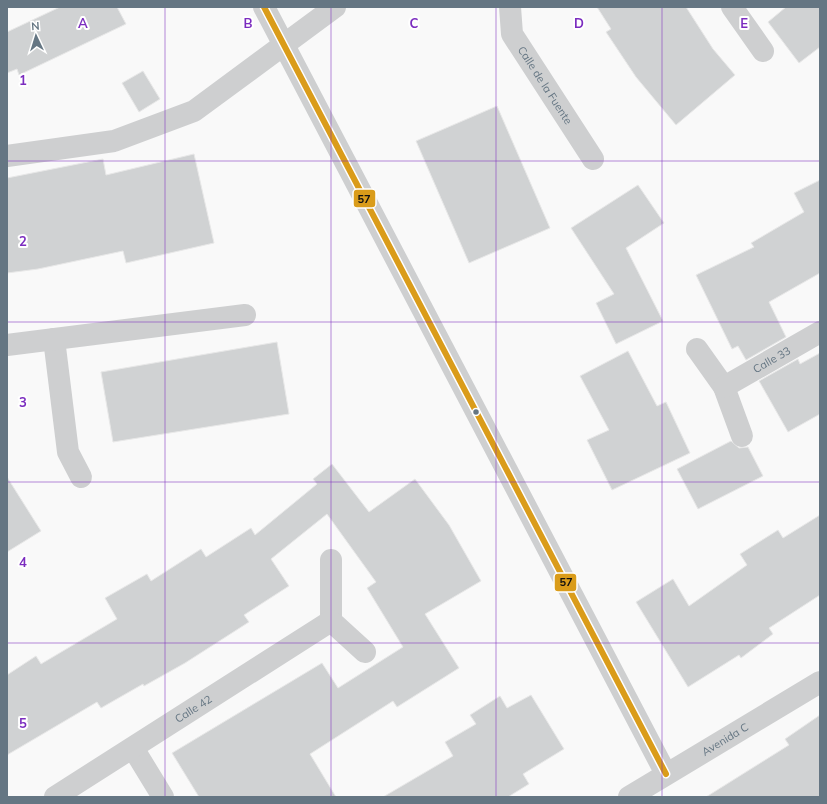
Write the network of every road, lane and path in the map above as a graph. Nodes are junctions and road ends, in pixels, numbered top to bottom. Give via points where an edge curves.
1 (264, 7) edge
2 (335, 7) edge
3 (510, 7) edge
4 (732, 7) edge
5 (283, 44) junction
6 (763, 52) dead end
7 (7, 156) edge
8 (593, 160) dead end
9 (245, 315) dead end
10 (820, 332) edge
11 (54, 339) junction
12 (7, 344) edge
13 (697, 349) dead end
14 (724, 387) junction
15 (742, 436) dead end
16 (81, 477) dead end
17 (331, 560) dead end
18 (331, 621) junction
19 (365, 652) dead end
20 (820, 682) edge
21 (133, 748) junction
22 (666, 774) junction
23 (55, 797) edge
24 (163, 797) edge
25 (629, 797) edge

1 - 5 street
2 - 5 street
3 - 8 street, Calle de la Fuente via 512,34
4 - 6 street
5 - 7 street via 194,111 114,141
5 - 22 street
9 - 11 street
10 - 14 street, Calle 33
11 - 12 street
11 - 16 street via 68,452
13 - 14 street
14 - 15 street
17 - 18 street
18 - 19 street
18 - 21 street, Calle 42
20 - 22 street, Avenida C
21 - 23 street, Calle 42
21 - 24 street
22 - 25 street, Avenida C

